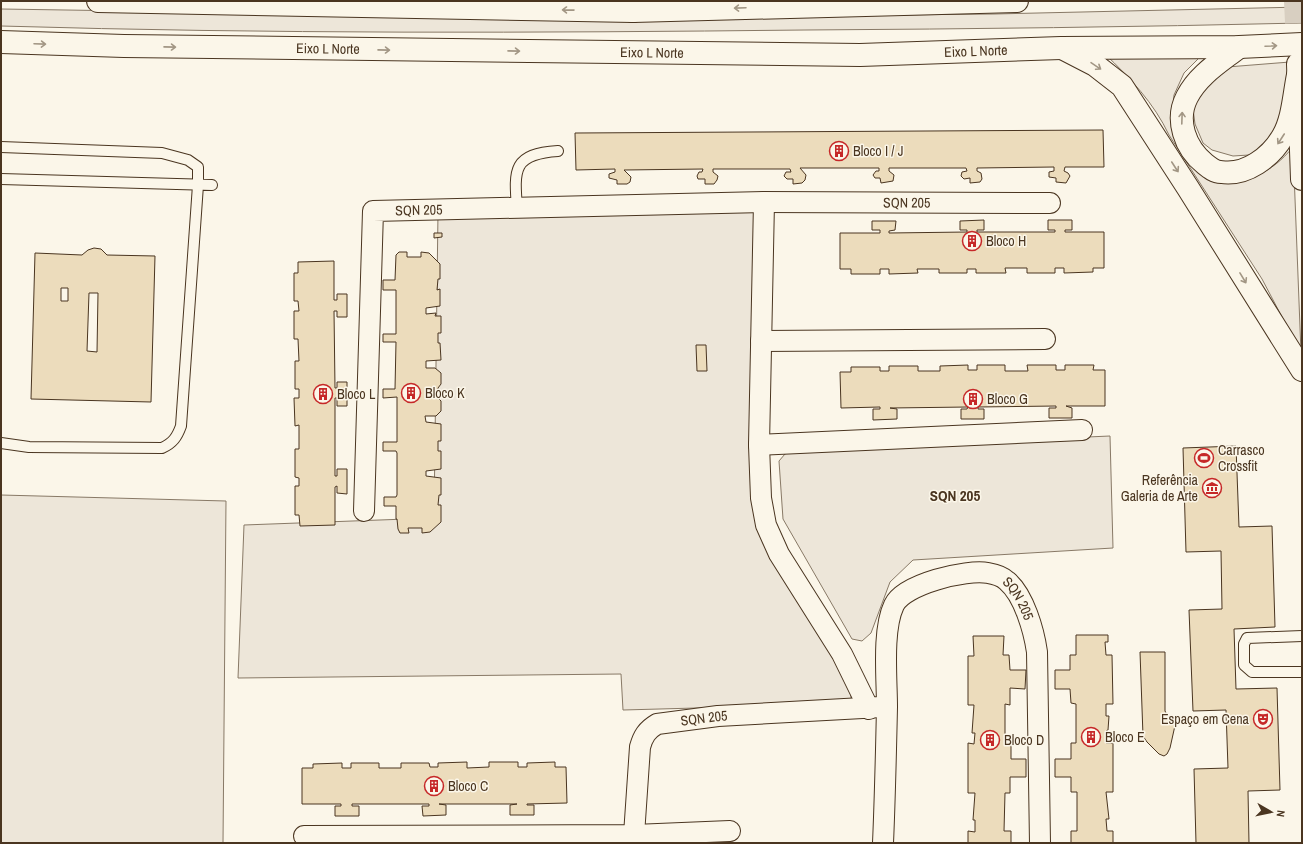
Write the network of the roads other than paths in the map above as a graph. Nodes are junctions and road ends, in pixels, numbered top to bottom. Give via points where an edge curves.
1 (98, 1) edge
2 (596, 1) edge
3 (1017, 1) edge
4 (290, 3) edge
5 (633, 11) junction
6 (1, 42) edge
7 (1239, 47) junction
8 (1061, 48) junction
9 (1300, 66) edge
10 (1, 147) edge
11 (558, 151) dead end
12 (1, 179) edge
13 (1302, 179) edge
14 (198, 185) junction
15 (212, 185) dead end
16 (764, 202) junction
17 (1050, 203) dead end
18 (517, 208) junction
19 (1045, 339) dead end
20 (761, 340) junction
21 (1302, 370) edge
22 (1082, 430) dead end
23 (1, 443) edge
24 (760, 445) junction
25 (364, 511) dead end
26 (1302, 636) edge
27 (1302, 672) edge
28 (878, 708) junction
29 (730, 831) dead end
30 (634, 835) junction
31 (304, 836) dead end
32 (883, 843) edge
33 (1040, 843) edge

1 - 4 main road
2 - 5 main road
3 -> 5 main road
5 -> 4 main road
6 -> 8 main road, Eixo L Norte via 124,46 860,55
7 - 8 main road, Eixo L Norte
7 -> 9 main road, Eixo L Norte
9 -> 7 main road via 1284,136 1270,155 1245,169 1221,172 1212,170 1193,152 1184,136 1182,112 1187,97 1200,78
8 -> 21 main road via 1095,65 1122,86
9 - 13 main road
10 - 14 lane via 162,153 188,160 198,167
11 - 18 lane via 540,152 520,164 515,175
12 - 14 lane
14 - 15 lane
14 - 23 lane via 181,426 176,437 162,448 29,447
16 - 17 street, SQN 205
16 - 18 street, SQN 205
16 - 20 street, SQN 205
18 - 25 street, SQN 205 via 373,211
19 - 20 street
20 - 24 street, SQN 205
22 - 24 street
24 - 28 street, SQN 205 via 761,498 766,525 779,554
26 - 27 lane via 1248,638 1244,644 1244,665 1252,672
28 - 30 street, SQN 205 via 718,716 657,724 642,737
28 - 32 street, SQN 205
28 - 33 street, SQN 205 via 891,615 898,599 917,587 960,575 983,572 1007,580 1019,595 1035,639 1037,652
29 - 30 street
30 - 31 street

